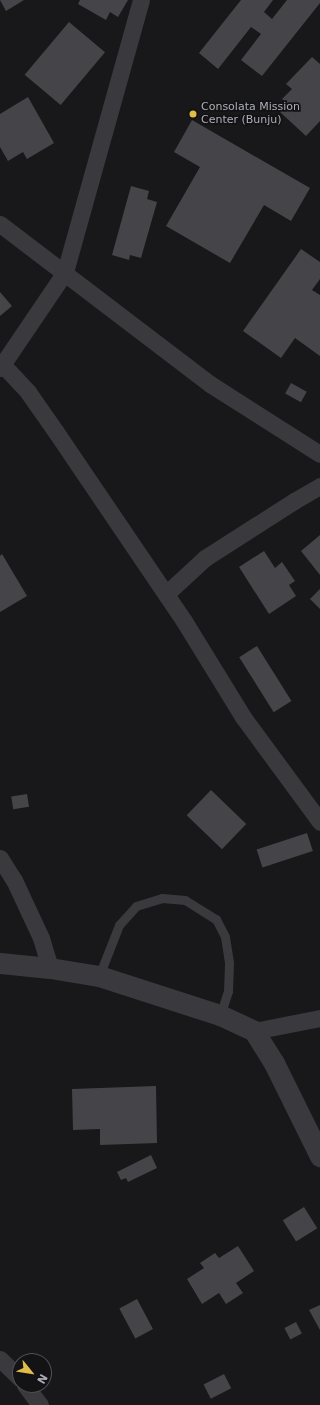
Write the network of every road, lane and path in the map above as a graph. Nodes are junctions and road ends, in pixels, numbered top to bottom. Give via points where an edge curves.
1 (141, 0) edge
2 (0, 224) edge
3 (64, 272) junction
4 (2, 367) edge
5 (320, 454) edge
6 (320, 486) edge
7 (166, 594) junction
8 (320, 822) edge
9 (0, 858) edge
10 (0, 963) edge
11 (50, 968) junction
12 (100, 976) junction
13 (220, 1015) junction
14 (320, 1018) edge
15 (254, 1031) junction
16 (320, 1156) edge
17 (0, 1359) edge
18 (12, 1370) edge
19 (31, 1393) edge
20 (40, 1405) edge

1 - 3 street
2 - 3 street
3 - 4 street
3 - 5 street via 210,384
4 - 7 street via 28,392
6 - 7 street via 205,558
7 - 8 street via 243,717
9 - 11 street via 14,880
10 - 11 street
11 - 12 street
12 - 13 street
12 - 13 lane via 119,925 136,906 162,898 186,900 216,919 225,937 229,962 228,991
13 - 15 street
14 - 15 street
15 - 16 street via 274,1063
17 - 18 street
19 - 20 street

